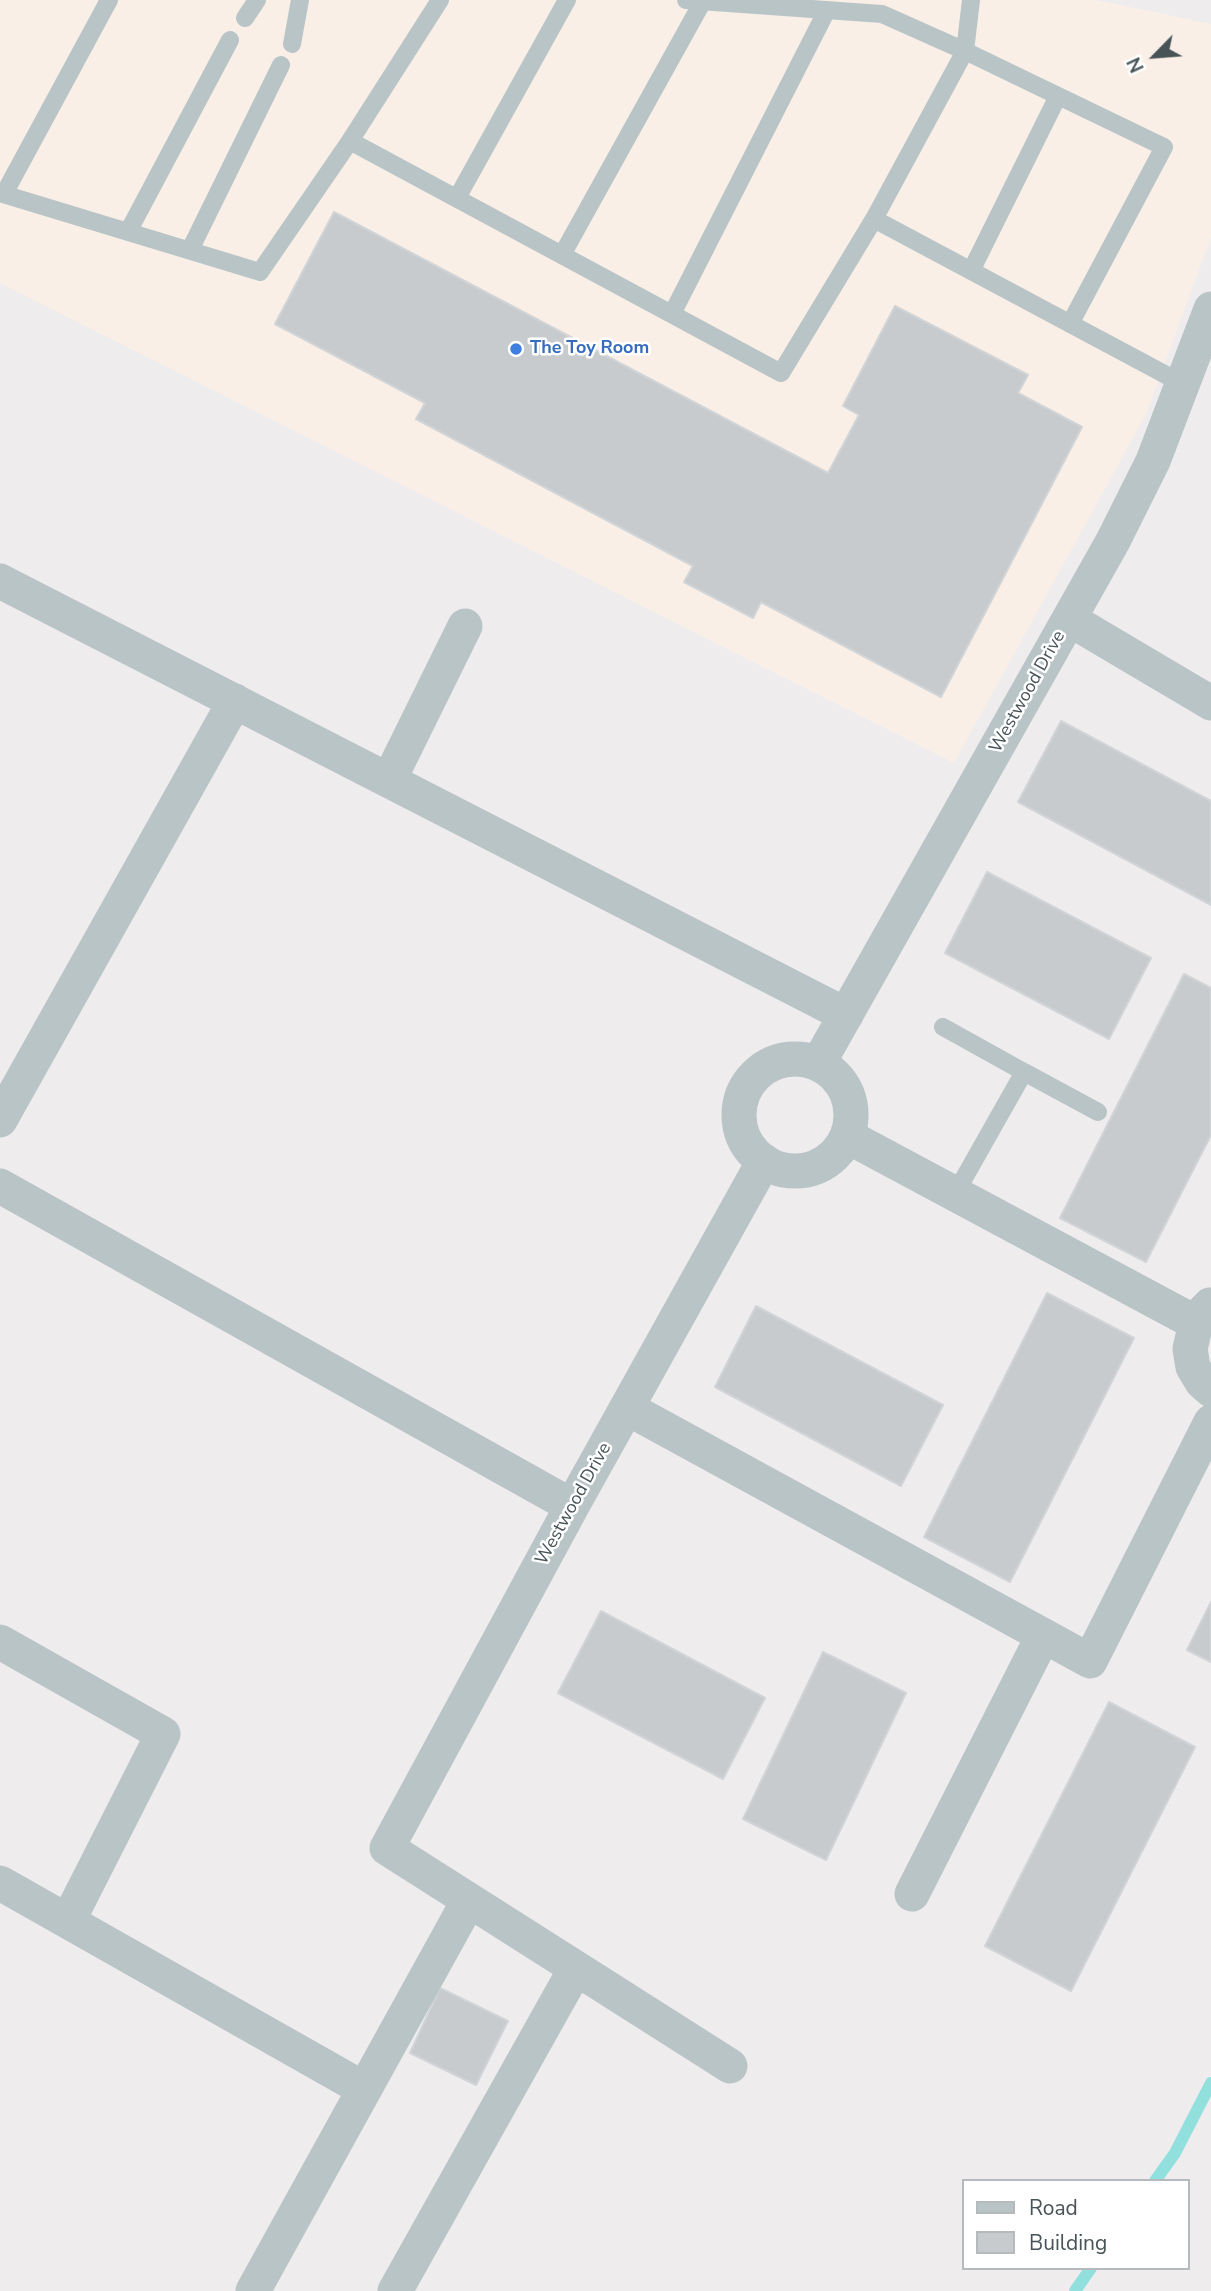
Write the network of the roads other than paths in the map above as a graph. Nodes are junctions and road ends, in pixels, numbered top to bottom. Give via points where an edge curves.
1 (109, 0) edge
2 (257, 0) edge
3 (440, 0) edge
4 (567, 0) edge
5 (971, 0) edge
6 (297, 1) edge
7 (695, 1) edge
8 (827, 10) junction
9 (245, 18) dead end
10 (230, 40) dead end
11 (292, 44) dead end
12 (965, 51) junction
13 (281, 65) dead end
14 (1058, 96) junction
15 (350, 141) junction
16 (2, 194) edge
17 (457, 198) junction
18 (874, 219) junction
19 (128, 232) junction
20 (190, 250) junction
21 (562, 255) junction
22 (971, 271) junction
23 (672, 314) junction
24 (1070, 324) junction
25 (1208, 325) edge
26 (1183, 384) junction
27 (0, 581) edge
28 (1069, 619) junction
29 (465, 626) dead end
30 (235, 701) junction
31 (1211, 703) edge
32 (389, 780) junction
33 (846, 1016) junction
34 (943, 1027) dead end
35 (818, 1064) junction
36 (1024, 1072) junction
37 (1098, 1112) dead end
38 (0, 1120) edge
39 (847, 1136) junction
40 (764, 1161) junction
41 (0, 1186) edge
42 (955, 1194) junction
43 (1204, 1314) edge
44 (1211, 1391) edge
45 (627, 1408) junction
46 (1211, 1422) edge
47 (572, 1506) junction
48 (1043, 1636) junction
49 (0, 1642) edge
50 (0, 1883) edge
51 (912, 1894) dead end
52 (469, 1900) junction
53 (68, 1921) junction
54 (576, 1968) junction
55 (730, 2066) dead end
56 (364, 2089) junction
57 (253, 2291) edge
58 (395, 2291) edge

1 - 16 lane
2 - 9 lane
3 - 15 lane
4 - 17 lane
5 - 12 lane
6 - 11 lane
7 - 8 lane
7 - 21 lane
8 - 12 lane via 882,14
8 - 23 lane
10 - 19 lane
12 - 14 lane
12 - 18 lane
13 - 20 lane
14 - 22 lane
14 - 24 lane via 1164,147
15 - 17 lane
15 - 20 lane via 260,272
16 - 19 lane
17 - 21 lane
18 - 22 lane
18 - 23 lane via 780,373
19 - 20 lane
21 - 23 lane
22 - 24 lane
24 - 26 lane
25 - 26 street, Westwood Drive
26 - 28 street, Westwood Drive via 1153,460
27 - 30 street
28 - 31 street
28 - 33 street, Westwood Drive
29 - 32 street
30 - 32 street
30 - 38 street
32 - 33 street
33 - 35 street, Westwood Drive
34 - 36 lane
35 - 39 street via 834,1074 845,1090 851,1108
35 - 40 street via 780,1060 749,1082 739,1116 751,1149
36 - 37 lane
36 - 42 lane
39 - 40 street via 831,1158 816,1167 798,1171
39 - 42 street
40 - 45 street, Westwood Drive
41 - 47 street
42 - 43 street
43 - 44 street via 1190,1349 1193,1367
45 - 47 street, Westwood Drive
45 - 48 street
46 - 48 street via 1090,1661
47 - 52 street, Westwood Drive via 387,1848
48 - 51 street
49 - 53 street via 163,1734
50 - 53 street
52 - 54 street
52 - 56 street
53 - 56 street
54 - 55 street
54 - 58 street
56 - 57 street

